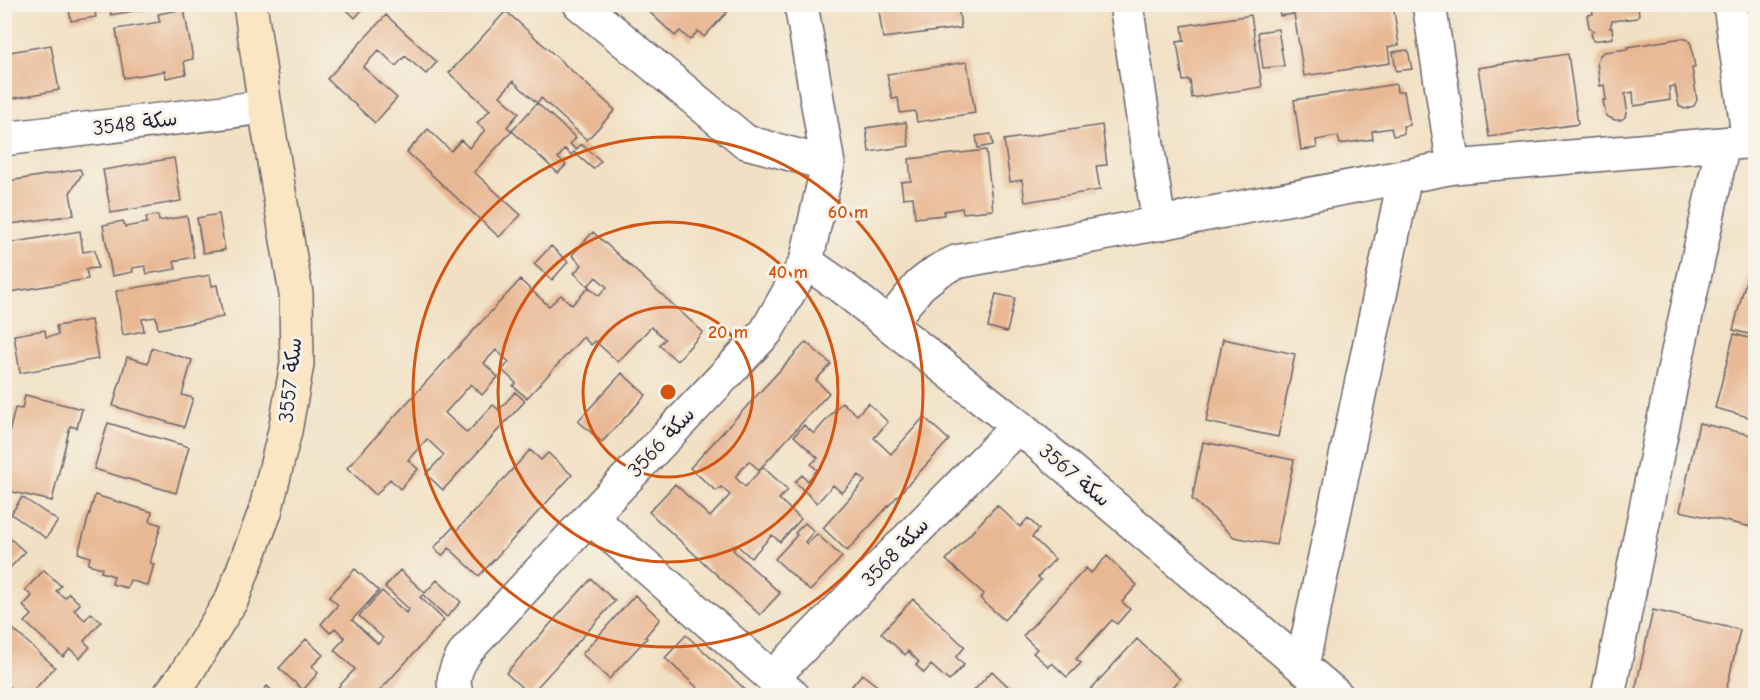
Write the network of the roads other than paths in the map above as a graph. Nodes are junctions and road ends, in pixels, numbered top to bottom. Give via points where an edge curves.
1 (250, 4) edge
2 (580, 4) edge
3 (801, 4) edge
4 (1126, 4) edge
5 (1429, 4) edge
6 (1730, 4) edge
7 (265, 107) junction
8 (4, 139) edge
9 (1743, 142) edge
10 (828, 164) junction
11 (1454, 167) junction
12 (1405, 176) junction
13 (1159, 224) junction
14 (806, 262) junction
15 (888, 324) junction
16 (1018, 426) junction
17 (590, 517) junction
18 (1302, 666) junction
19 (783, 687) edge
20 (170, 696) edge
21 (457, 696) edge
22 (1337, 696) edge
23 (1608, 696) edge

1 - 7 street, سكة 3557
2 - 10 street via 746,142
3 - 10 street, سكة 3566
4 - 13 street
5 - 11 street
6 - 9 street
7 - 8 street, سكة 3548
7 - 20 street, سكة 3557 via 296,294 297,364 265,512 236,588
9 - 11 street
9 - 23 street via 1676,363
10 - 14 street, سكة 3566
11 - 12 street
12 - 13 street
12 - 18 street
13 - 15 street via 956,262 920,285
14 - 15 street, سكة 3567
14 - 17 street, سكة 3566 via 766,332
15 - 16 street, سكة 3567
16 - 18 street, سكة 3567
16 - 19 street, سكة 3568
17 - 19 street, سكة 3568
17 - 21 street, سكة 3566 via 467,650 456,668
18 - 22 street, سكة 3567

